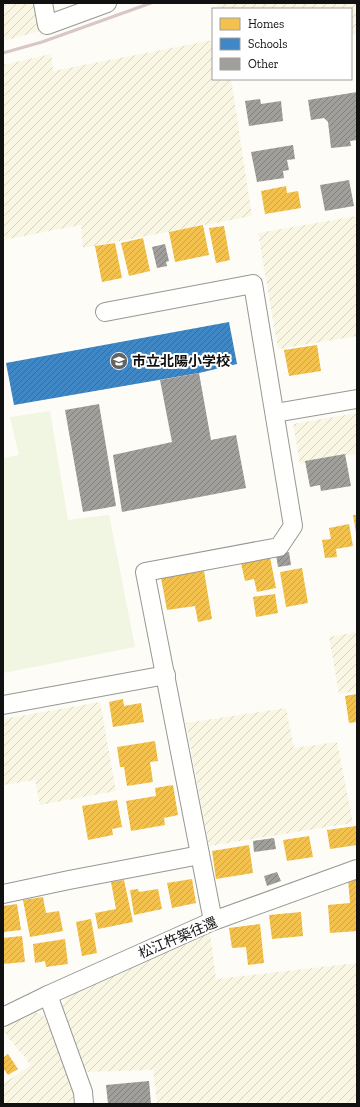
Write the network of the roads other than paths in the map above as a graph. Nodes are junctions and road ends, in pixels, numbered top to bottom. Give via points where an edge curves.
1 (43, 3) edge
2 (107, 3) edge
3 (105, 312) dead end
4 (357, 399) edge
5 (274, 413) junction
6 (166, 675) junction
7 (3, 705) edge
8 (200, 855) junction
9 (357, 869) edge
10 (3, 894) edge
11 (213, 922) junction
12 (48, 995) junction
13 (3, 1017) edge
14 (84, 1104) edge

1 - 2 street via 47,26
3 - 5 street via 253,284
4 - 5 street
5 - 6 street via 293,526 279,547 145,572
6 - 7 street
6 - 8 street
8 - 10 street
8 - 11 street
9 - 11 street, 松江杵築往還
11 - 12 street, 松江杵築往還
12 - 13 street, 松江杵築往還
12 - 14 street via 83,1092

